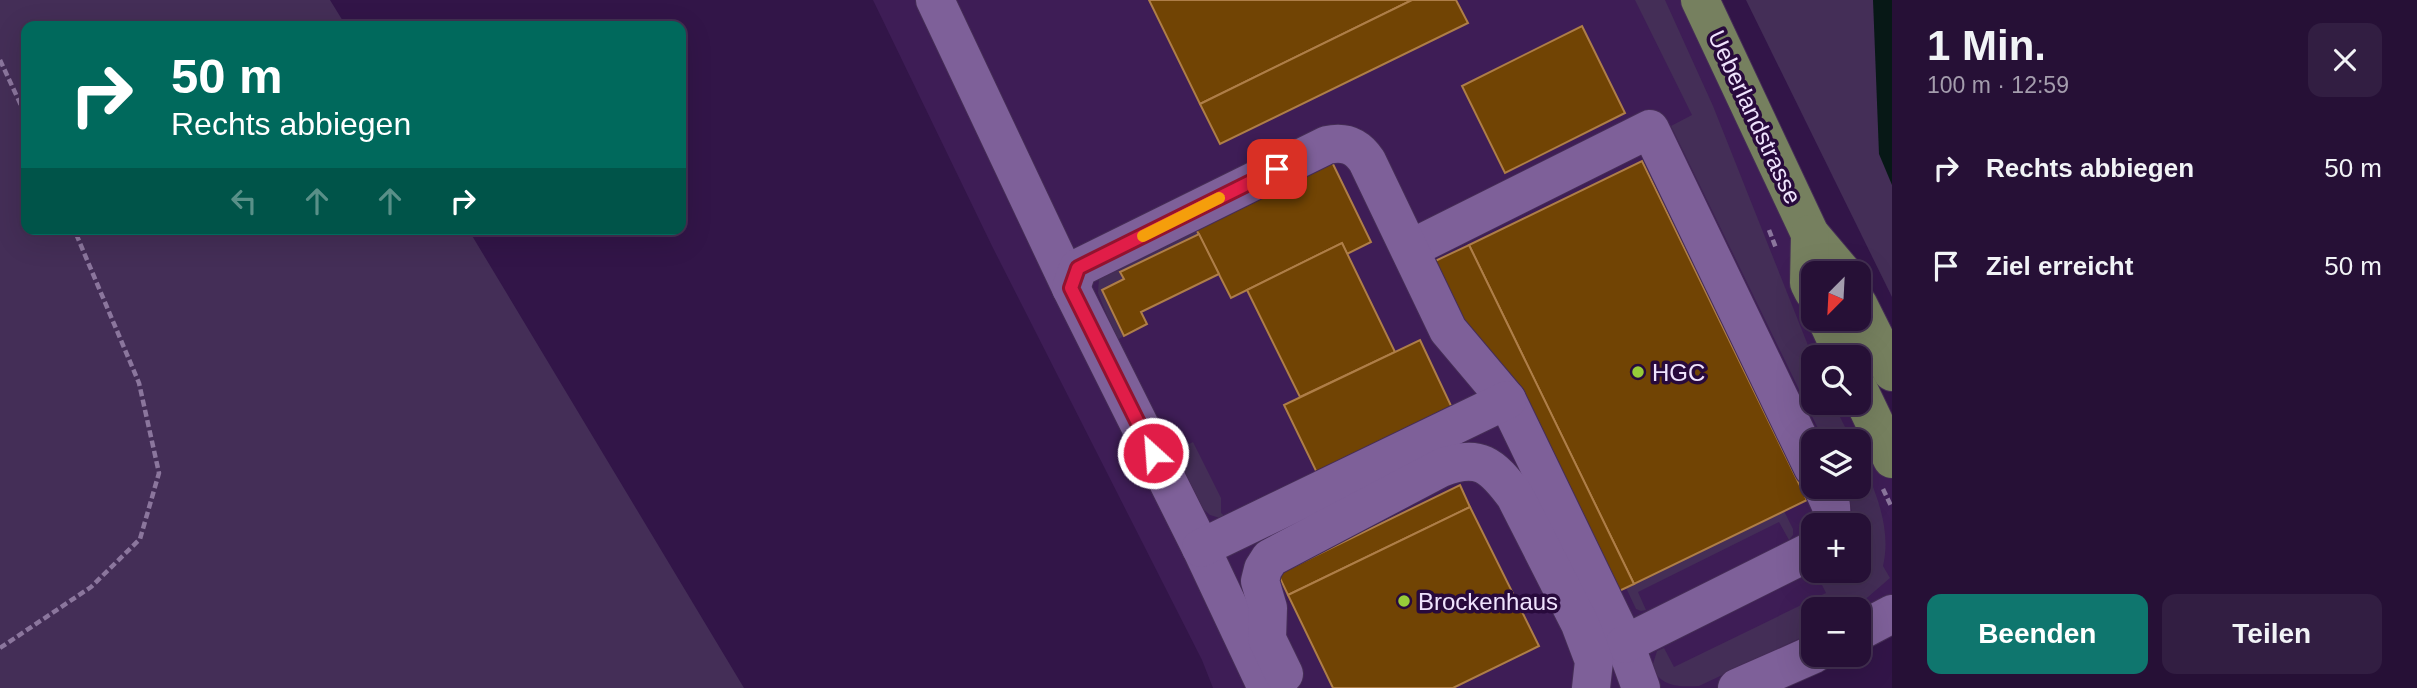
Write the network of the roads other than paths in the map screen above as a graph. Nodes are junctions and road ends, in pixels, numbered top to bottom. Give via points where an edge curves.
1 (935, 0) edge
2 (1700, 0) edge
3 (1810, 234) junction
4 (1410, 249) junction
5 (1809, 261) edge
6 (1833, 261) edge
7 (1071, 288) junction
8 (1871, 330) edge
9 (1892, 372) edge
10 (1507, 400) junction
11 (1871, 415) edge
12 (1801, 443) edge
13 (1892, 459) edge
14 (1200, 548) junction
15 (1801, 556) edge
16 (1892, 614) edge
17 (1871, 625) edge
18 (1625, 644) junction
19 (1801, 660) edge
20 (1267, 688) edge
21 (1275, 688) edge
22 (1591, 688) edge
23 (1641, 688) edge
24 (1737, 688) edge

1 - 7 lane
2 - 3 main road, Ueberlandstrasse
3 - 5 main road, Ueberlandstrasse
3 - 6 main road, Ueberlandstrasse
4 - 7 lane via 1360,150 1338,142 1078,268
4 - 10 lane via 1448,330
4 - 12 lane via 1650,130
7 - 14 lane
8 - 9 main road
10 - 14 lane
10 - 18 lane
11 - 13 main road
14 - 20 lane
15 - 18 lane
16 - 17 lane
18 - 23 lane
19 - 24 lane
21 - 22 lane via 1288,682 1267,639 1268,608 1261,581 1270,558 1460,461 1481,462 1515,496 1580,624 1594,661

